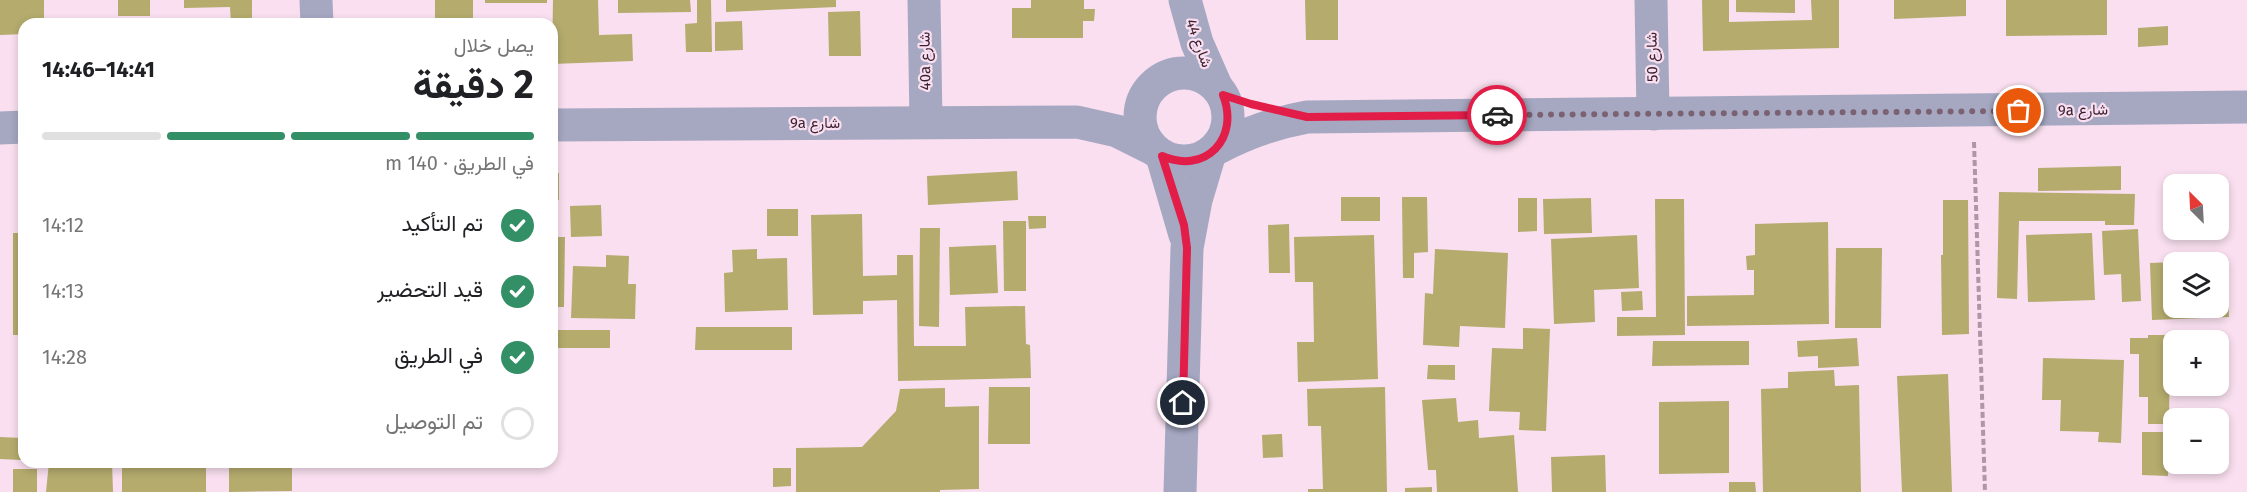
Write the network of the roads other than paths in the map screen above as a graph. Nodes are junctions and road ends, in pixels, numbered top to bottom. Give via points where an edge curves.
1 (316, 0) edge
2 (924, 0) edge
3 (1185, 0) edge
4 (1651, 0) edge
5 (316, 18) edge
6 (1157, 82) junction
7 (1220, 90) junction
8 (2247, 108) edge
9 (1653, 114) junction
10 (1307, 117) junction
11 (1077, 122) junction
12 (926, 123) junction
13 (558, 124) edge
14 (0, 128) edge
15 (18, 128) edge
16 (1213, 151) junction
17 (1157, 152) junction
18 (1187, 248) junction
19 (1180, 492) edge

1 - 5 street
2 - 12 street, 40a شارع
3 - 6 street, شارع 44 via 1172,53
3 - 7 street, شارع 44 via 1197,44
4 - 9 street, شارع 50
6 - 7 street via 1184,72 1207,78
6 - 11 street, 9a شارع via 1116,107
6 - 17 street via 1141,106 1140,117 1145,140
7 - 10 street, 9a شارع via 1251,104
7 - 16 street via 1227,105 1227,128
8 - 9 street, 9a شارع
9 - 10 street, 9a شارع
10 - 16 street, 9a شارع via 1239,136
11 - 12 street, 9a شارع
11 - 17 street, 9a شارع via 1117,131
12 - 13 street, 9a شارع
14 - 15 street
16 - 17 street via 1192,161 1172,160
16 - 18 street via 1200,184
17 - 18 street via 1184,225
18 - 19 street

